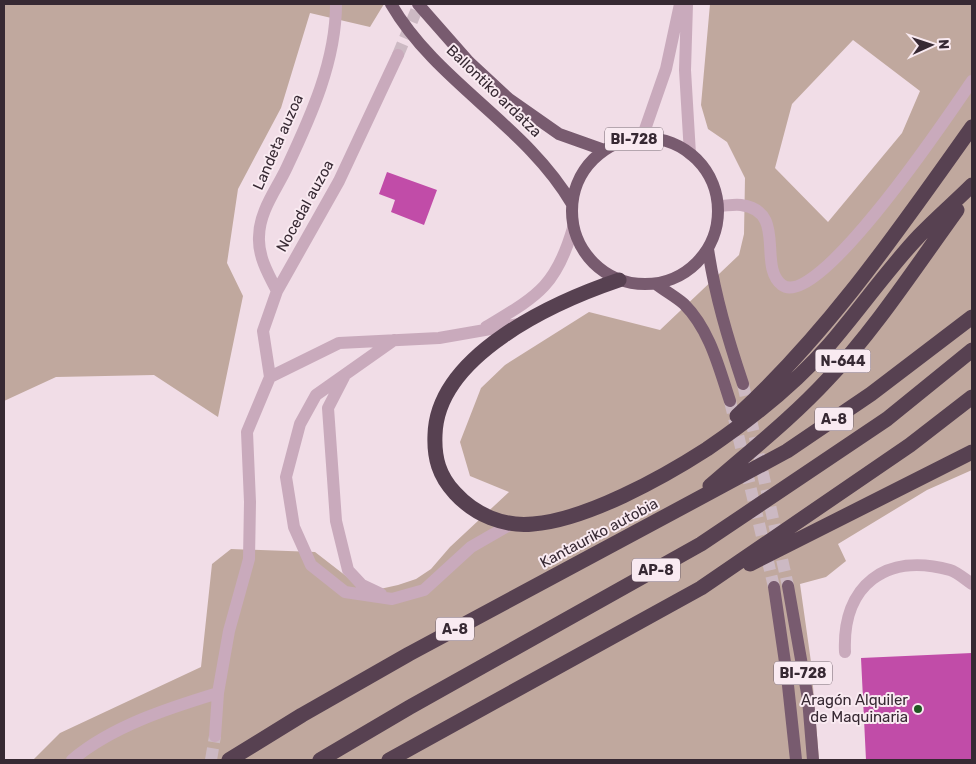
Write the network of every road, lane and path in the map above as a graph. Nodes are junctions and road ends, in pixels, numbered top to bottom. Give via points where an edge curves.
1 (336, 4) edge
2 (391, 4) edge
3 (418, 4) edge
4 (680, 4) edge
5 (687, 4) edge
6 (398, 55) tunnel mouth
7 (972, 81) edge
8 (972, 127) edge
9 (642, 138) junction
10 (604, 150) junction
11 (690, 154) junction
12 (972, 185) edge
13 (972, 189) edge
14 (572, 204) junction
15 (718, 206) junction
16 (574, 228) junction
17 (708, 249) junction
18 (619, 280) junction
19 (656, 284) junction
20 (277, 291) junction
21 (972, 317) edge
22 (527, 322) junction
23 (480, 331) junction
24 (394, 340) junction
25 (972, 350) edge
26 (348, 370) junction
27 (270, 377) junction
28 (742, 384) tunnel mouth
29 (972, 397) edge
30 (730, 401) tunnel mouth
31 (972, 452) edge
32 (662, 474) junction
33 (686, 507) junction
34 (511, 524) junction
35 (972, 584) edge
36 (788, 586) tunnel mouth
37 (774, 587) tunnel mouth
38 (701, 588) junction
39 (392, 599) junction
40 (845, 652) dead end
41 (218, 693) junction
42 (215, 736) tunnel mouth
43 (72, 760) edge
44 (229, 760) edge
45 (320, 760) edge
46 (390, 760) edge
47 (796, 760) edge
48 (813, 760) edge

1 - 20 street, Landeta auzoa via 336,24 327,72 287,167 266,205 259,237 264,267
2 - 14 main road, Ballontiko ardatza / BI-728 via 402,22 453,78 542,160
3 - 10 main road, Ballontiko ardatza / BI-728 via 469,62 509,99 559,134
4 - 9 street via 666,69
5 - 11 street via 685,70
6 - 20 street, Nocedal auzoa via 339,181
7 - 15 street via 899,185 825,269 800,286 792,289 774,275 770,229 756,210 741,205
8 - 32 highway via 846,300 774,382 737,416
9 - 10 main road, BI-728
9 - 11 main road, BI-728 via 659,139
10 - 14 main road, BI-728 via 577,183
11 - 15 main road, BI-728 via 710,177
12 - 32 highway via 919,236 828,346 781,393 706,449
13 - 33 highway, N-644 via 875,322 829,378 792,415
14 - 16 main road, BI-728
15 - 17 main road, BI-728 via 716,228
16 - 18 main road, BI-728 via 583,250 598,268
16 - 23 street via 566,255 549,284 522,306
17 - 19 main road, BI-728 via 694,266 677,278
17 - 28 main road, BI-728 via 716,297
18 - 19 main road, BI-728
18 - 22 highway via 581,293
19 - 30 main road via 684,304 701,327
20 - 27 street, Nocedal auzoa via 263,331
21 - 33 highway, Kantauriko autobia / A-8 via 871,394 787,451
22 - 23 street
22 - 34 highway via 467,366 442,402 435,426 434,451 439,471 447,484 462,501 478,512
23 - 24 street via 439,338
24 - 26 street
24 - 27 street via 339,343
25 - 45 highway, AP-8 via 888,419 701,544
26 - 39 street via 328,408 336,521 348,570 362,585
26 - 39 street via 316,395 300,424 286,477 294,527 311,565 345,592
27 - 41 street via 247,432 249,559 229,631
29 - 38 highway via 910,446
31 - 38 highway
32 - 34 highway via 579,513 554,521
33 - 44 highway, Kantauriko autobia / A-8 via 409,654
34 - 39 street via 471,547 424,590
35 - 40 street via 951,570 912,565 888,568 867,581 852,604 844,636
36 - 48 main road, BI-728 via 808,699
37 - 47 main road, BI-728
38 - 46 highway
41 - 42 street
41 - 43 street via 126,727

